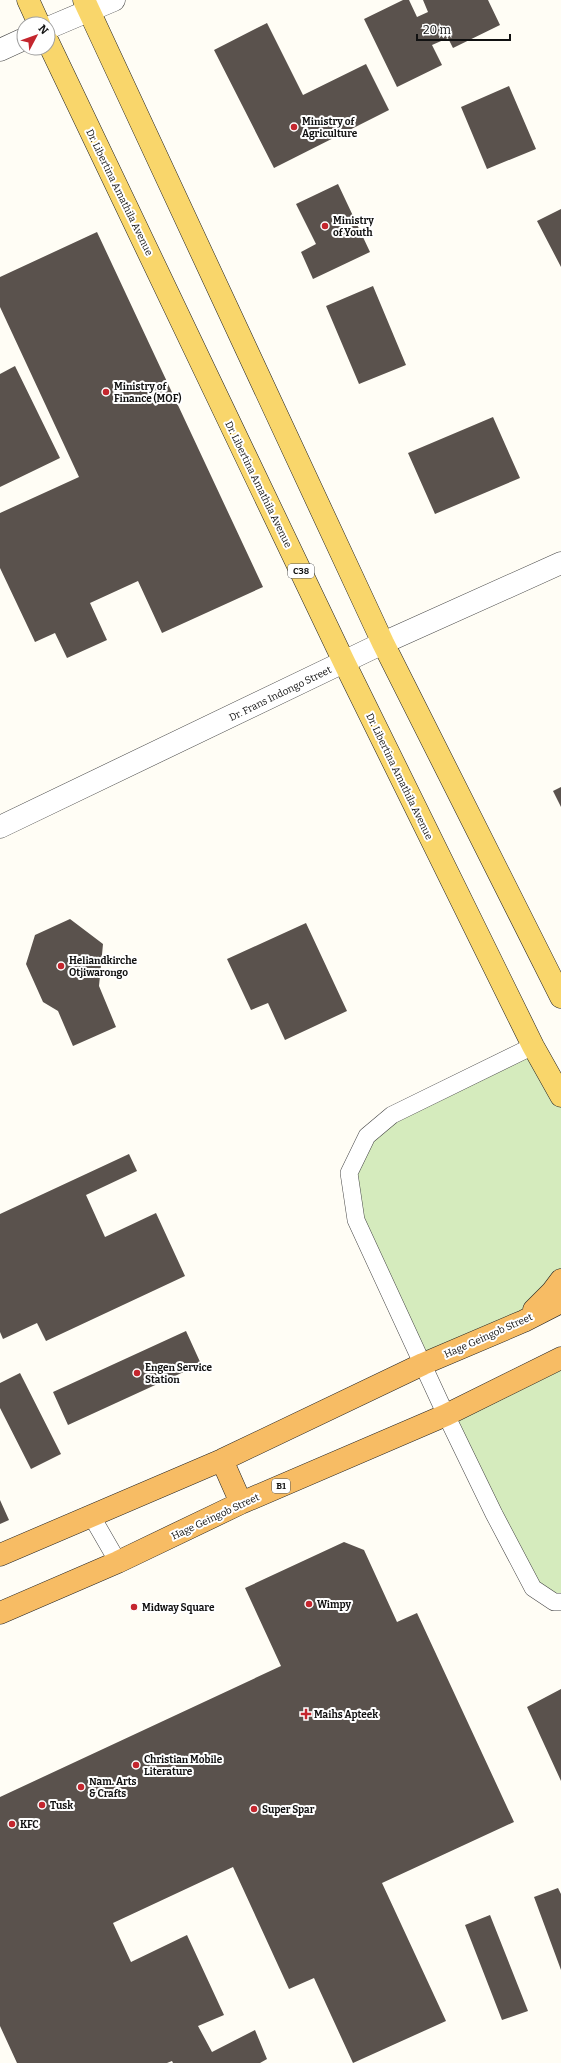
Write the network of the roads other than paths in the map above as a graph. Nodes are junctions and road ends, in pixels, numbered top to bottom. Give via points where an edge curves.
1 (28, 0) edge
2 (114, 0) edge
3 (86, 6) edge
4 (35, 16) edge
5 (56, 23) edge
6 (16, 43) edge
7 (0, 50) edge
8 (55, 56) edge
9 (561, 563) edge
10 (383, 643) junction
11 (344, 662) junction
12 (0, 827) edge
13 (561, 997) edge
14 (533, 1046) junction
15 (561, 1096) edge
16 (561, 1280) edge
17 (561, 1302) edge
18 (524, 1321) junction
19 (561, 1358) edge
20 (423, 1364) junction
21 (446, 1415) junction
22 (222, 1460) junction
23 (241, 1503) junction
24 (92, 1517) junction
25 (0, 1555) edge
26 (118, 1562) junction
27 (561, 1602) edge
28 (0, 1613) edge

1 - 4 main road
2 - 3 street
3 - 5 street
3 - 10 main road
6 - 7 street
8 - 11 main road, Dr. Libertina Amathila Avenue / C38
9 - 10 street, Dr. Frans Indongo Street
10 - 11 street, Dr. Frans Indongo Street
10 - 13 main road
11 - 12 street, Dr. Frans Indongo Street
11 - 14 main road, Dr. Libertina Amathila Avenue / C38
14 - 15 main road, Dr. Libertina Amathila Avenue / C38
14 - 20 lane via 392,1114 367,1136 349,1173 356,1220
16 - 18 highway
17 - 18 highway, Hage Geingob Street
18 - 20 highway, Hage Geingob Street
19 - 21 highway, Hage Geingob Street / B1
20 - 21 lane
20 - 22 highway, Hage Geingob Street
21 - 23 highway, Hage Geingob Street / B1
21 - 27 lane via 533,1588 554,1602
22 - 23 highway
22 - 24 highway, Hage Geingob Street
23 - 26 highway, Hage Geingob Street / B1
24 - 25 highway, Hage Geingob Street
24 - 26 lane
26 - 28 highway, Hage Geingob Street / B1

